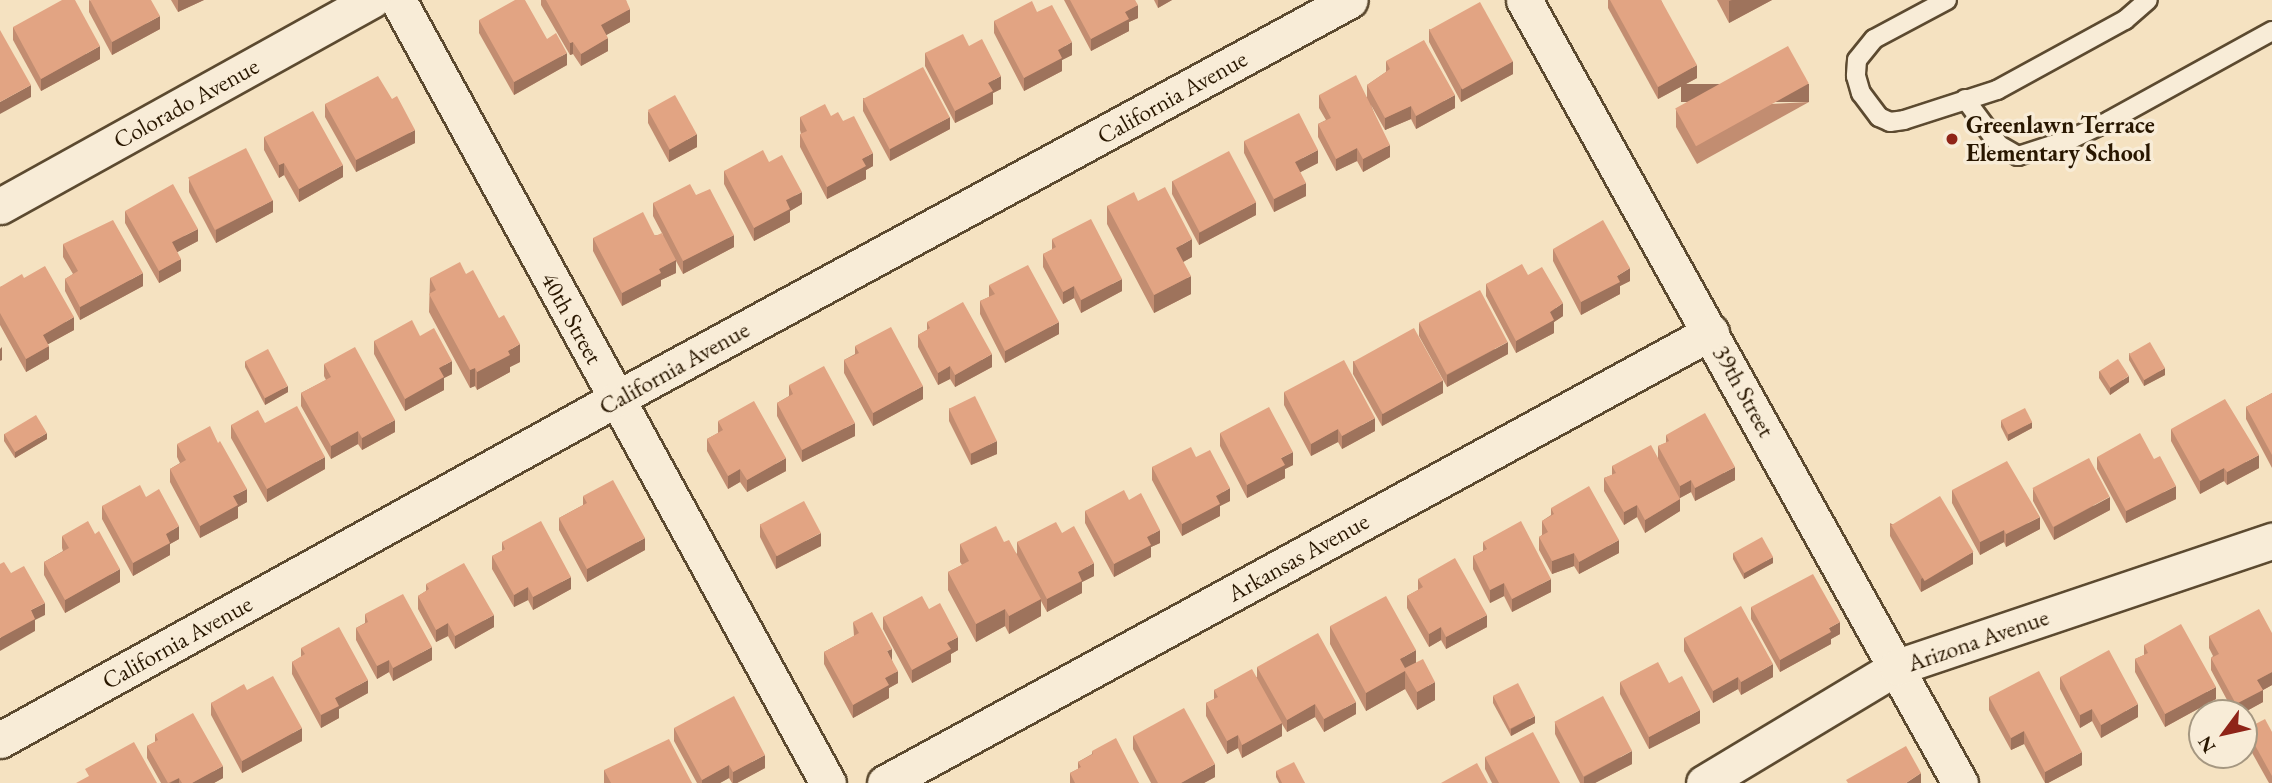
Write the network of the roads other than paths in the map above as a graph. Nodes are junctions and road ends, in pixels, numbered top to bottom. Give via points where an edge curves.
1 (372, 0) edge
2 (398, 0) edge
3 (1350, 0) edge
4 (1524, 0) edge
5 (1947, 0) edge
6 (2148, 0) edge
7 (2272, 31) edge
8 (1965, 99) junction
9 (0, 206) edge
10 (1711, 332) junction
11 (616, 399) junction
12 (2272, 541) edge
13 (1897, 667) junction
14 (0, 740) edge
15 (828, 783) edge
16 (885, 783) edge
17 (1704, 783) edge
18 (1960, 783) edge

1 - 9 street, Colorado Avenue
2 - 11 street, 40th Street
3 - 11 street, California Avenue
4 - 10 street, 39th Street
5 - 8 lane via 1874,38 1857,60 1856,76 1870,108 1890,122
6 - 8 lane via 2124,20 1997,90
7 - 8 lane via 2109,121 2018,156 1999,145
10 - 13 street, 39th Street
10 - 16 street, Arkansas Avenue
11 - 14 street, California Avenue
11 - 15 street, 40th Street
12 - 13 street, Arizona Avenue
13 - 17 street, Arizona Avenue
13 - 18 street, 39th Street

